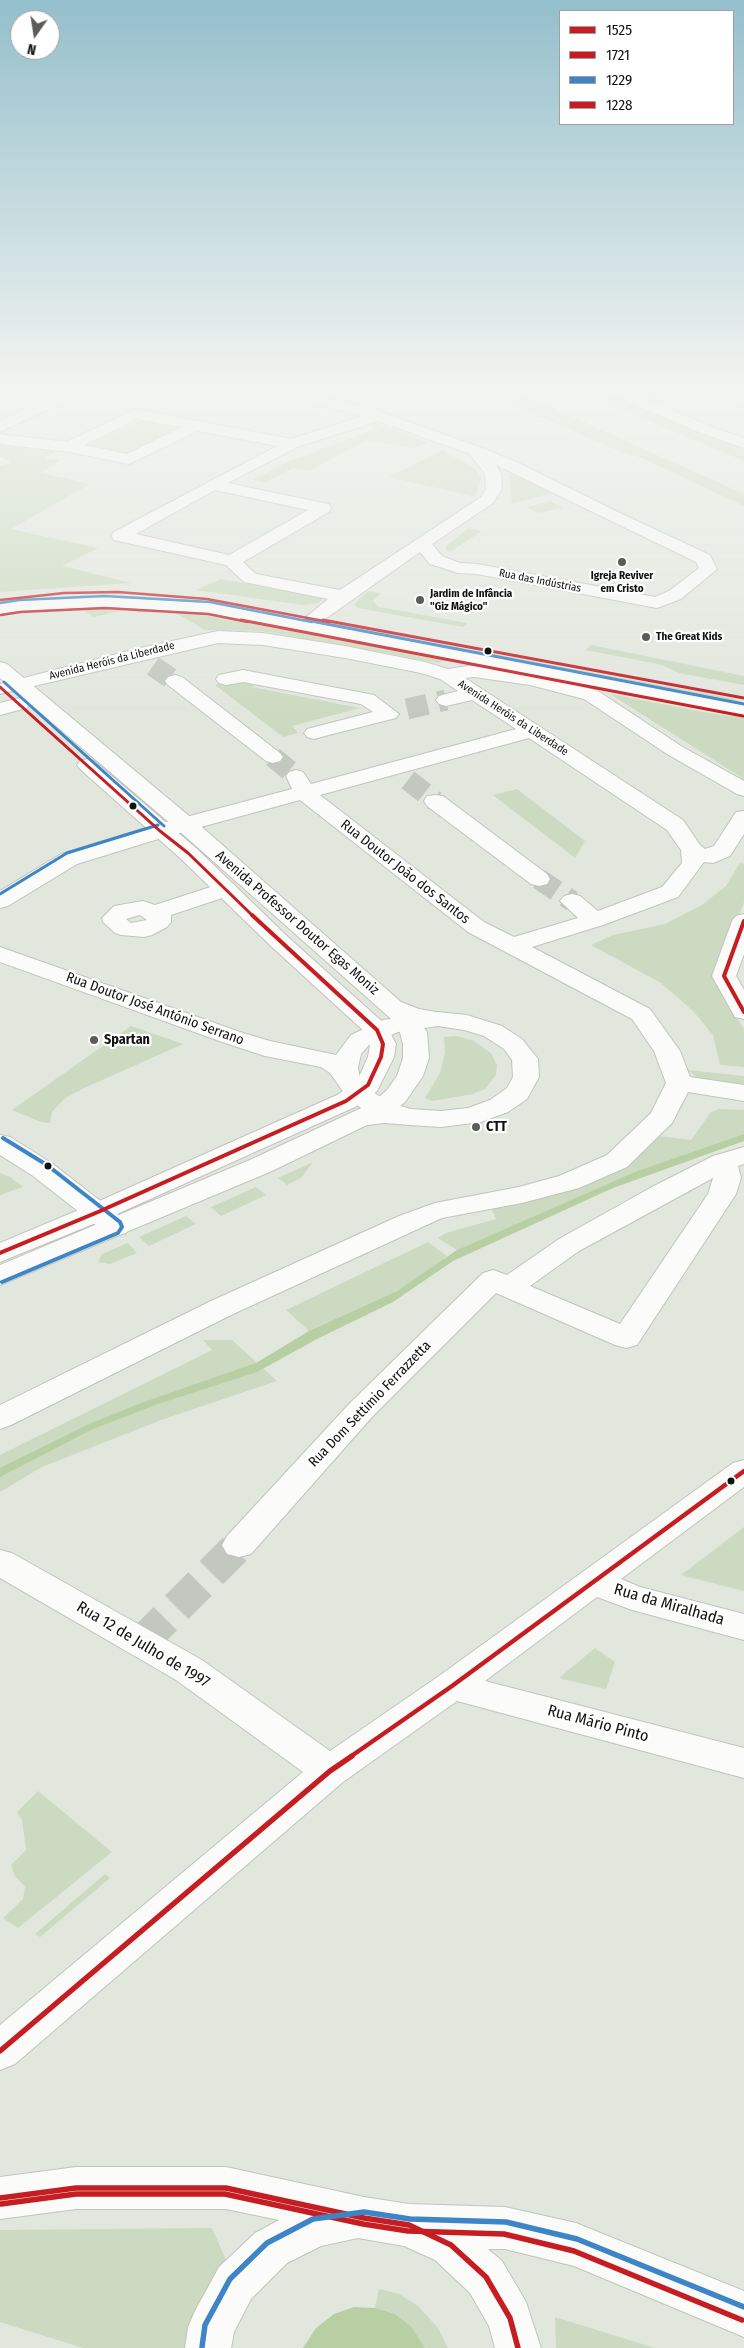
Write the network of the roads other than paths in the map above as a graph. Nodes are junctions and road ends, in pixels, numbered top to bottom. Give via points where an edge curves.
1 (192, 497) edge
2 (268, 497) edge
3 (489, 497) edge
4 (574, 497) edge
5 (423, 544) junction
6 (232, 561) junction
7 (458, 568) junction
8 (380, 572) junction
9 (343, 596) junction
10 (0, 600) edge
11 (0, 609) edge
12 (314, 618) junction
13 (0, 668) edge
14 (447, 675) junction
15 (226, 679) dead end
16 (174, 681) tunnel mouth
17 (476, 693) junction
18 (8, 694) edge
19 (446, 700) tunnel mouth
20 (742, 706) edge
21 (533, 731) junction
22 (314, 733) dead end
23 (273, 757) tunnel mouth
24 (300, 784) junction
25 (744, 790) edge
26 (435, 800) tunnel mouth
27 (744, 817) edge
28 (186, 825) junction
29 (160, 832) junction
30 (692, 850) junction
31 (539, 879) tunnel mouth
32 (226, 889) junction
33 (0, 901) edge
34 (572, 901) tunnel mouth
35 (156, 912) dead end
36 (595, 920) junction
37 (744, 921) edge
38 (509, 946) junction
39 (0, 954) edge
40 (744, 1012) edge
41 (401, 1014) junction
42 (366, 1029) junction
43 (312, 1057) junction
44 (679, 1083) junction
45 (744, 1093) edge
46 (363, 1104) junction
47 (0, 1143) edge
48 (734, 1159) edge
49 (107, 1219) junction
50 (0, 1252) edge
51 (0, 1276) edge
52 (508, 1288) junction
53 (0, 1418) edge
54 (744, 1471) edge
55 (239, 1545) tunnel mouth
56 (0, 1562) edge
57 (594, 1582) junction
58 (744, 1627) edge
59 (452, 1686) junction
60 (744, 1763) edge
61 (330, 1771) junction
62 (0, 2051) edge
63 (0, 2198) edge
64 (364, 2218) junction
65 (409, 2225) junction
66 (744, 2314) edge
67 (208, 2348) edge
68 (518, 2348) edge

1 - 6 street via 120,536
2 - 6 street via 323,508
3 - 5 street via 474,511
4 - 7 street, Rua das Indústrias via 704,559 708,569 676,595 657,603
5 - 7 street, Rua das Indústrias via 436,560
5 - 8 street
6 - 9 street via 250,578
7 - 8 street, Rua das Indústrias
8 - 9 street
9 - 12 street
10 - 12 street via 64,593 157,594 207,598
11 - 20 street via 104,602 210,608
12 - 20 street
13 - 18 street, Avenida Professor Doutor Egas Moniz
14 - 17 street, Avenida Heróis da Liberdade
14 - 18 street, Avenida Heróis da Liberdade via 346,652 242,637 201,639 146,660
14 - 25 street via 474,671 494,673 591,695 674,750
15 - 22 street via 242,676 367,699 398,712
16 - 23 street
17 - 19 street
17 - 21 street, Avenida Heróis da Liberdade
18 - 28 street, Avenida Professor Doutor Egas Moniz
18 - 29 street, Avenida Professor Doutor Egas Moniz
21 - 24 street via 405,774
21 - 30 street, Avenida Heróis da Liberdade via 674,825
24 - 28 street
24 - 38 street, Rua Doutor João dos Santos via 476,927
26 - 31 street
27 - 30 street via 722,851 714,856 700,855
28 - 29 street
28 - 41 street, Avenida Professor Doutor Egas Moniz
29 - 32 street, Avenida Professor Doutor Egas Moniz
29 - 33 street via 69,859
30 - 36 street via 693,864 670,892
32 - 35 street
32 - 42 street, Avenida Professor Doutor Egas Moniz
34 - 36 street
36 - 38 street
37 - 40 street via 724,976
38 - 44 street, Rua Doutor João dos Santos via 641,1014 667,1051
39 - 43 street, Rua Doutor José António Serrano via 265,1048
41 - 42 street
41 - 46 street via 414,1032 416,1044 416,1058 410,1076 396,1096
41 - 46 street via 467,1023 493,1031 513,1044 525,1060 526,1076 518,1093 499,1106 472,1116 441,1119 384,1115
42 - 43 street, Rua Doutor José António Serrano via 331,1054
42 - 46 street via 349,1053 345,1067
43 - 46 street, Rua Doutor José António Serrano via 329,1060 341,1069
44 - 45 street
44 - 53 street via 663,1117 618,1161 569,1182 522,1195 435,1211 221,1308
46 - 49 street via 329,1109
46 - 49 street via 262,1165
47 - 49 street via 43,1170
48 - 52 street, Rua Dom Settimio Ferrazzetta via 660,1194 569,1245
48 - 52 street, Rua Dom Settimio Ferrazzetta via 722,1194 626,1338
49 - 50 street
49 - 51 street
52 - 55 street, Rua Dom Settimio Ferrazzetta via 493,1279 361,1410
54 - 57 street
56 - 61 street, Rua 12 de Julho de 1997 via 189,1670
57 - 58 street, Rua da Miralhada via 632,1597
57 - 59 street
59 - 60 street, Rua Mário Pinto
59 - 61 street
61 - 62 street
63 - 64 street via 76,2188 226,2188
64 - 65 street
64 - 67 street via 315,2225 271,2248 234,2283 211,2327
65 - 66 street via 505,2228 576,2245
65 - 68 street via 451,2245 486,2277 510,2318

